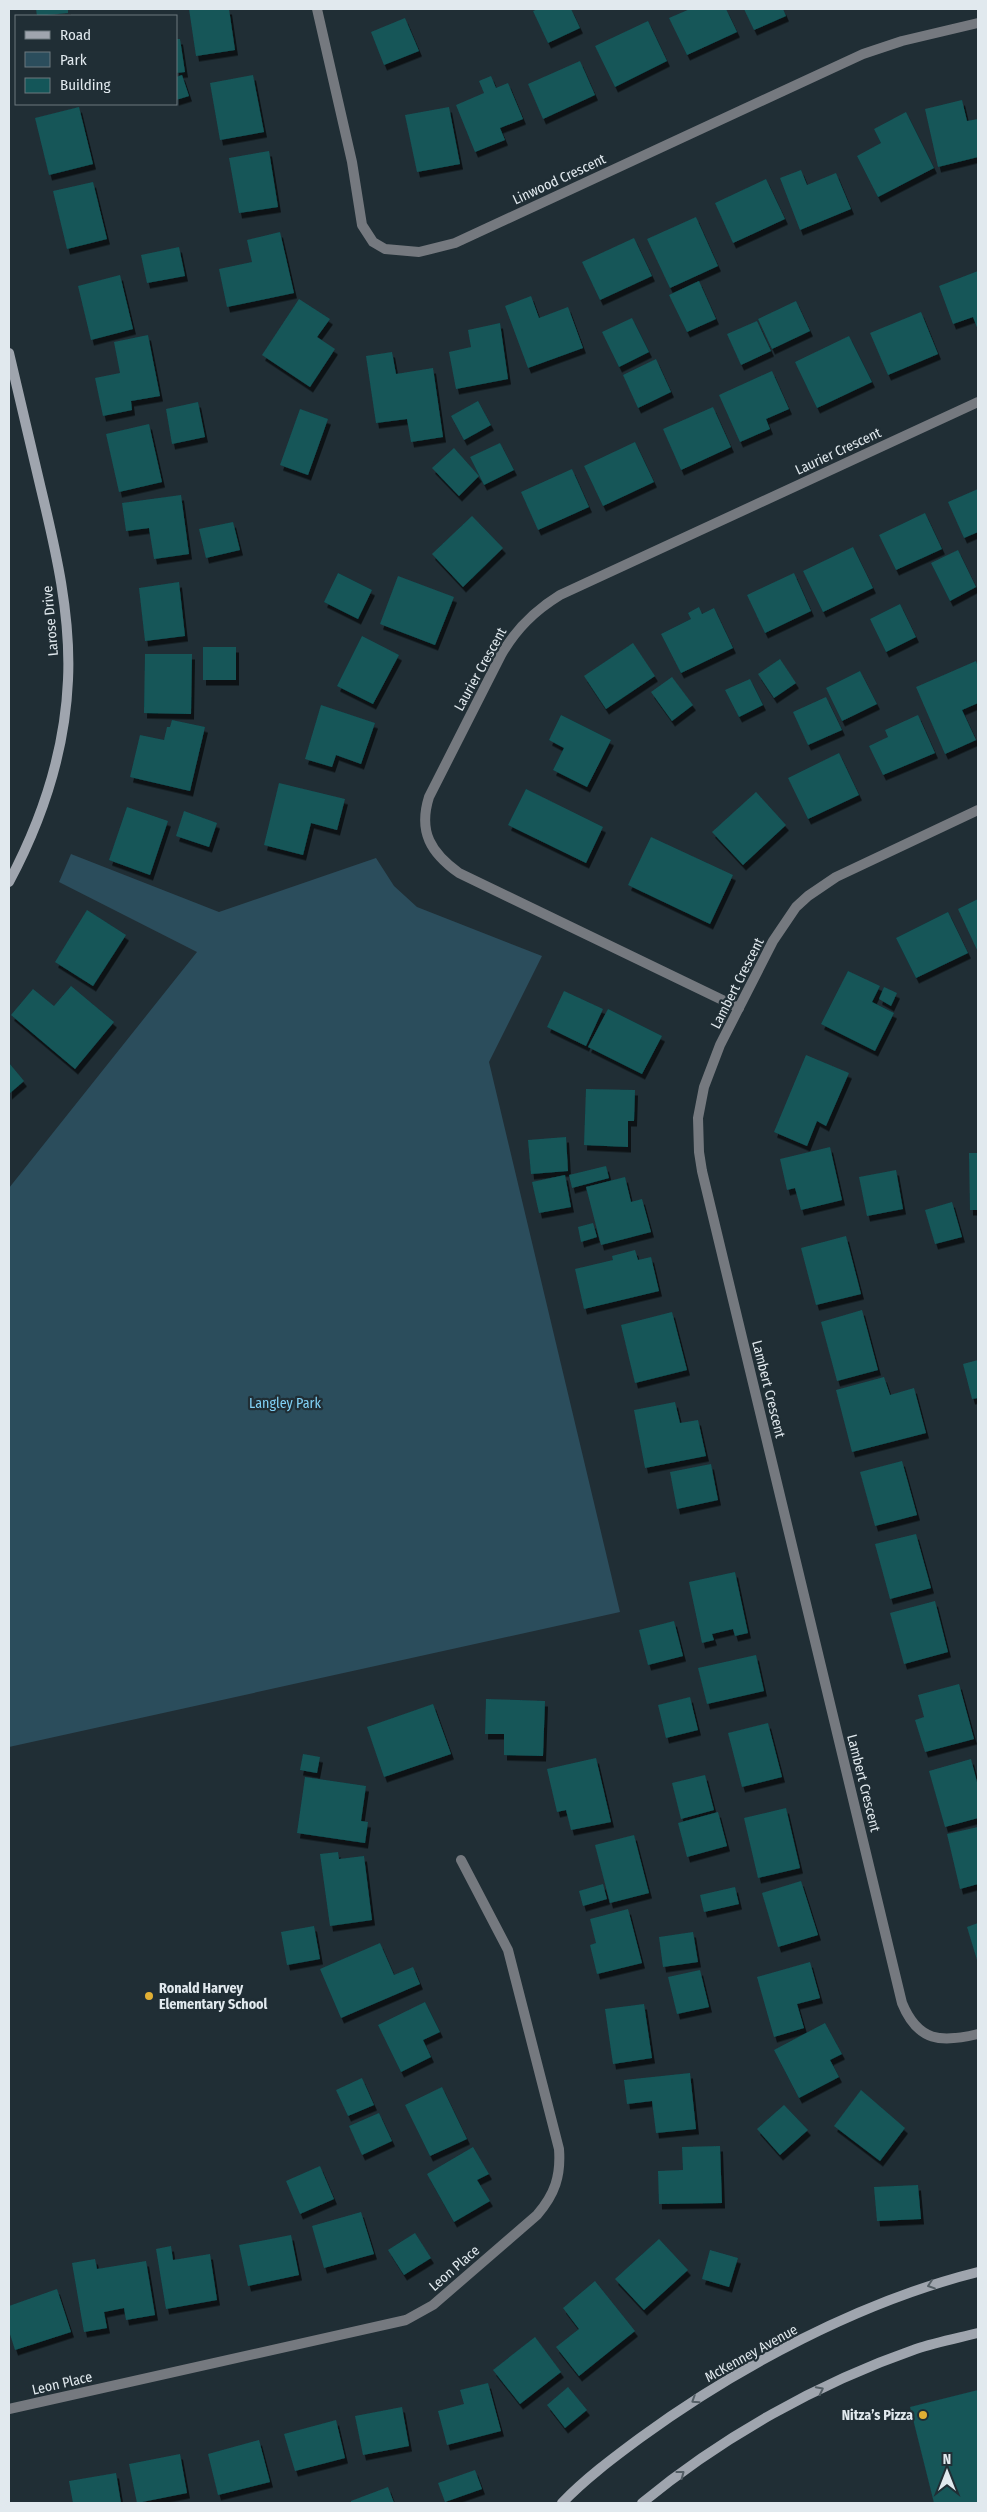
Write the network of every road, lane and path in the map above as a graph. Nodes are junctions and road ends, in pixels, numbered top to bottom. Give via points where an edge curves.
1 (318, 9) edge
2 (978, 23) edge
3 (9, 353) edge
4 (978, 402) edge
5 (978, 810) edge
6 (9, 882) edge
7 (739, 1008) junction
8 (461, 1860) dead end
9 (978, 2034) edge
10 (978, 2272) edge
11 (978, 2333) edge
12 (9, 2409) edge
13 (562, 2503) edge
14 (642, 2503) edge

1 - 2 street, Linwood Crescent via 352,162 362,225 373,242 400,252 419,252 455,243 863,54
3 - 6 main road, Larose Drive via 60,577 68,679 53,769 28,844
4 - 7 street, Laurier Crescent via 560,595 534,612 510,638 429,797 424,823 429,842 446,864 459,873
5 - 7 street, Lambert Crescent via 851,869 808,896 783,924
7 - 9 street, Lambert Crescent via 720,1045 699,1105 702,1171 902,2003 914,2026 923,2033 946,2040
8 - 12 street, Leon Place via 508,1950 559,2149 558,2184 547,2204 433,2305 406,2320
10 -> 13 main road, McKenney Avenue via 933,2284 829,2326 748,2369 667,2418 617,2454
14 -> 11 main road via 750,2427 846,2377 917,2348

